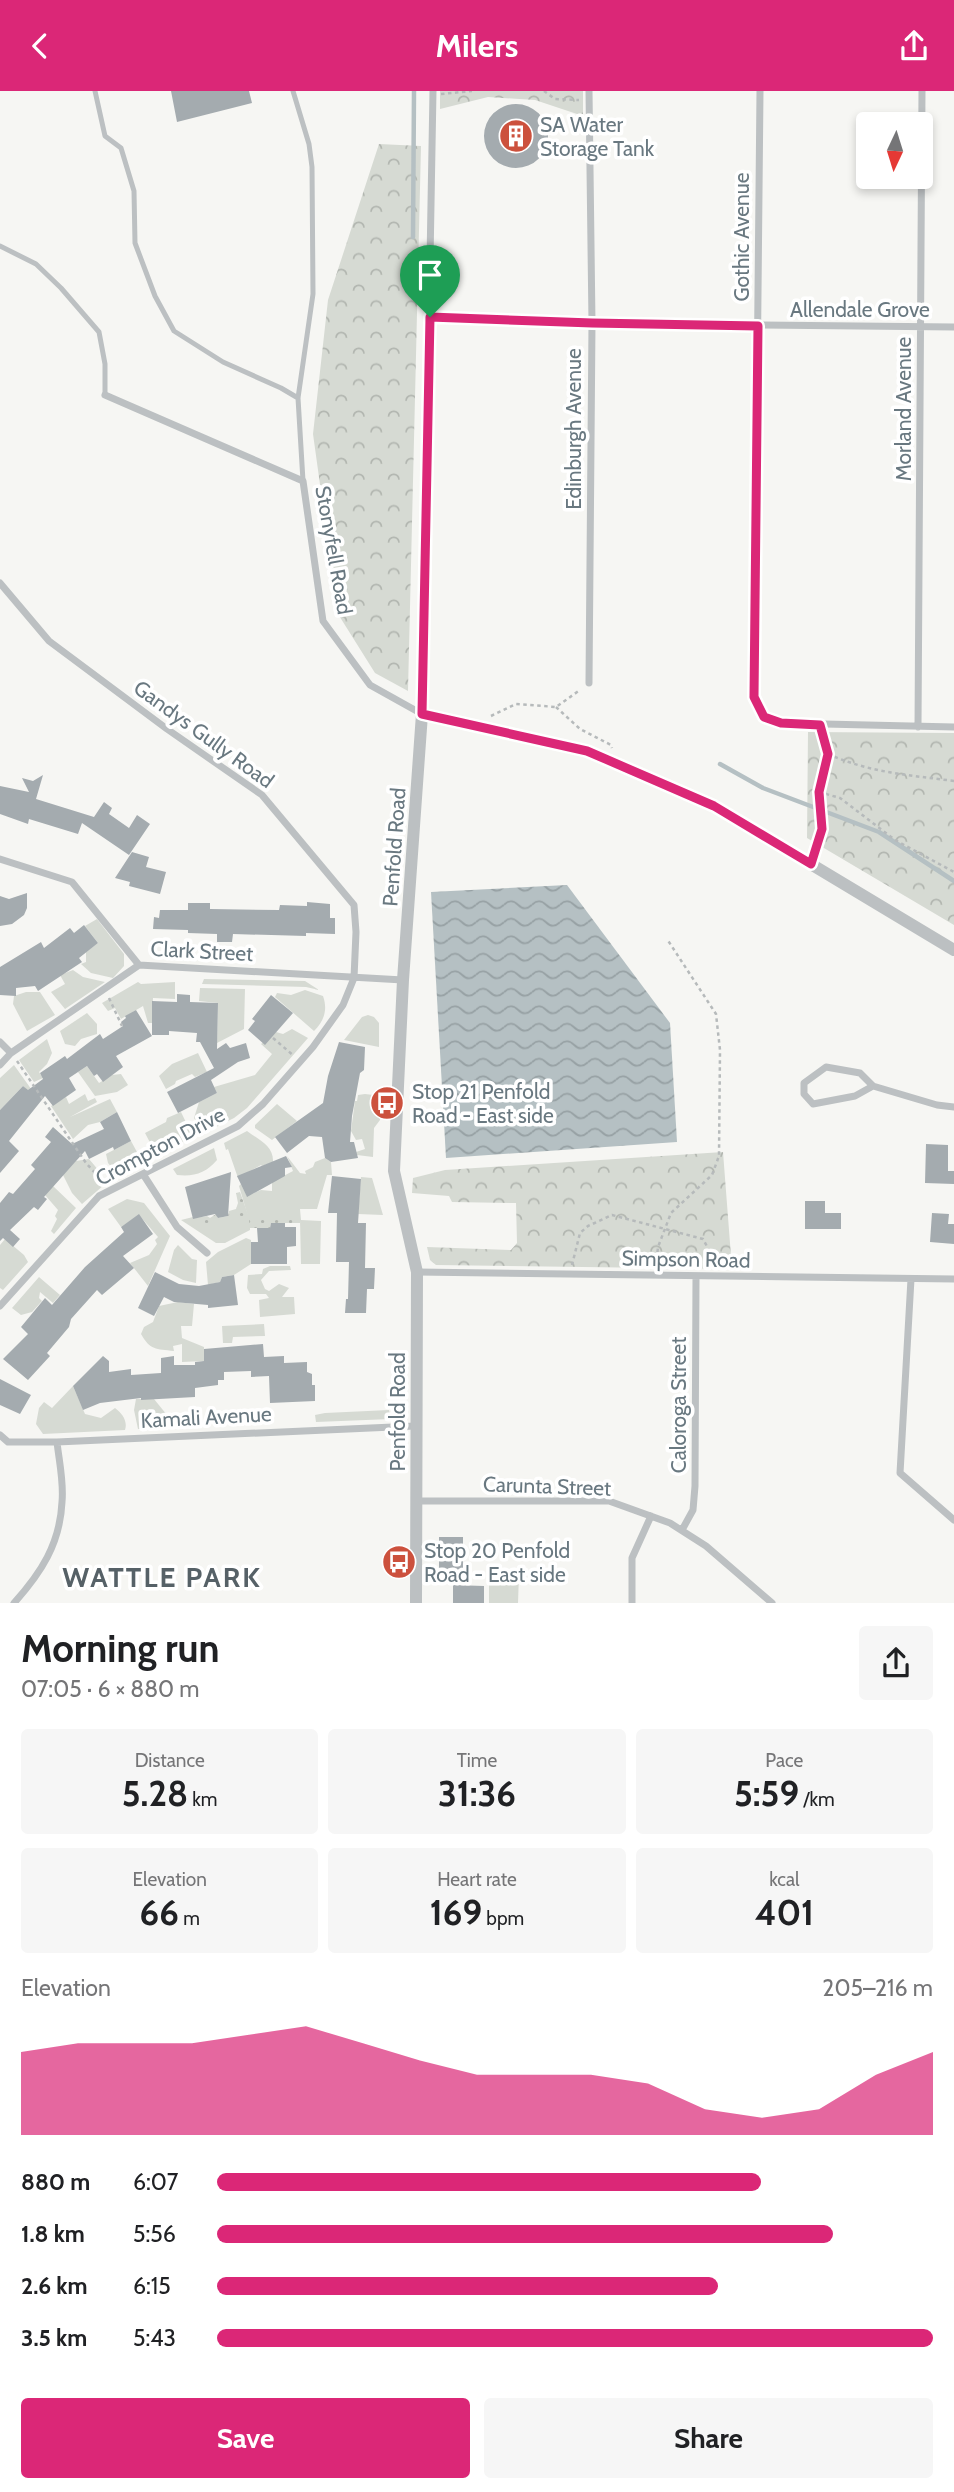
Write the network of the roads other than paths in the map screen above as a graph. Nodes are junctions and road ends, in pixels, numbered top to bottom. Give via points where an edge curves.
1 (95, 91) edge
2 (293, 91) edge
3 (589, 91) edge
4 (760, 91) edge
5 (922, 91) edge
6 (433, 93) edge
7 (0, 246) edge
8 (430, 317) junction
9 (592, 323) junction
10 (758, 326) junction
11 (921, 327) junction
12 (954, 327) edge
13 (105, 395) joint
14 (298, 398) junction
15 (303, 481) junction
16 (0, 583) edge
17 (589, 683) road end
18 (422, 714) junction
19 (918, 727) junction
20 (954, 727) edge
21 (0, 859) edge
22 (954, 950) edge
23 (139, 965) junction
24 (354, 978) junction
25 (404, 980) junction
26 (0, 1042) edge
27 (11, 1053) junction
28 (0, 1065) edge
29 (873, 1086) junction
30 (954, 1107) edge
31 (143, 1174) junction
32 (206, 1253) dead end
33 (417, 1272) junction
34 (696, 1276) junction
35 (911, 1279) junction
36 (954, 1279) edge
37 (0, 1306) edge
38 (415, 1426) junction
39 (0, 1435) edge
40 (57, 1442) junction
41 (416, 1501) junction
42 (651, 1516) junction
43 (954, 1520) edge
44 (682, 1530) junction
45 (14, 1603) edge
46 (416, 1603) edge
47 (632, 1603) edge
48 (772, 1603) edge

1 - 14 lane via 105,136 121,148 134,191 135,243 174,331 223,362
2 - 14 lane via 312,167 313,294
3 - 9 street, Edinburgh Avenue
4 - 10 street, Gothic Avenue
5 - 11 street, Morland Avenue
6 - 8 street, Penfold Road
7 - 13 lane via 36,264 99,332
8 - 9 street, Allendale Grove
8 - 18 street, Penfold Road
9 - 10 street, Allendale Grove
9 - 17 street, Edinburgh Avenue
10 - 11 street, Allendale Grove
10 - 19 street, Gothic Avenue via 754,697 764,717 781,723
11 - 12 street, Allendale Grove
11 - 19 street, Morland Avenue
13 - 15 street, Stonyfell Road
14 - 15 lane
15 - 18 street, Stonyfell Road via 323,621 370,685
16 - 24 street, Gandys Gully Road via 49,641 262,795 354,905
18 - 22 street, Stonyfell Road via 587,751 714,806
18 - 25 street, Penfold Road
19 - 20 street
21 - 23 street, Clark Street via 72,882
23 - 24 street, Clark Street
23 - 27 street
24 - 25 street, Clark Street
24 - 31 street, Crompton Drive via 343,1005 263,1104 238,1126
25 - 33 street, Penfold Road via 394,1171
26 - 27 street
27 - 28 street
29 - 29 street via 860,1073 826,1067 804,1083 804,1094 813,1104
29 - 30 street
31 - 32 street via 177,1227
31 - 37 street, Crompton Drive via 99,1196
33 - 34 street, Simpson Road
33 - 38 street, Penfold Road
34 - 35 street, Simpson Road
34 - 44 street, Caloroga Street via 695,1486 693,1510
35 - 36 street, Simpson Road
35 - 43 street via 900,1473
38 - 40 street, Kamali Avenue
38 - 41 street, Penfold Road
39 - 40 street, Kamali Avenue via 8,1442
40 - 45 street via 62,1501 55,1543 36,1578
41 - 42 street, Carunta Street via 608,1501
41 - 46 street, Penfold Road
42 - 44 street, Carunta Street
42 - 47 street via 632,1558
44 - 48 street, Carunta Street

